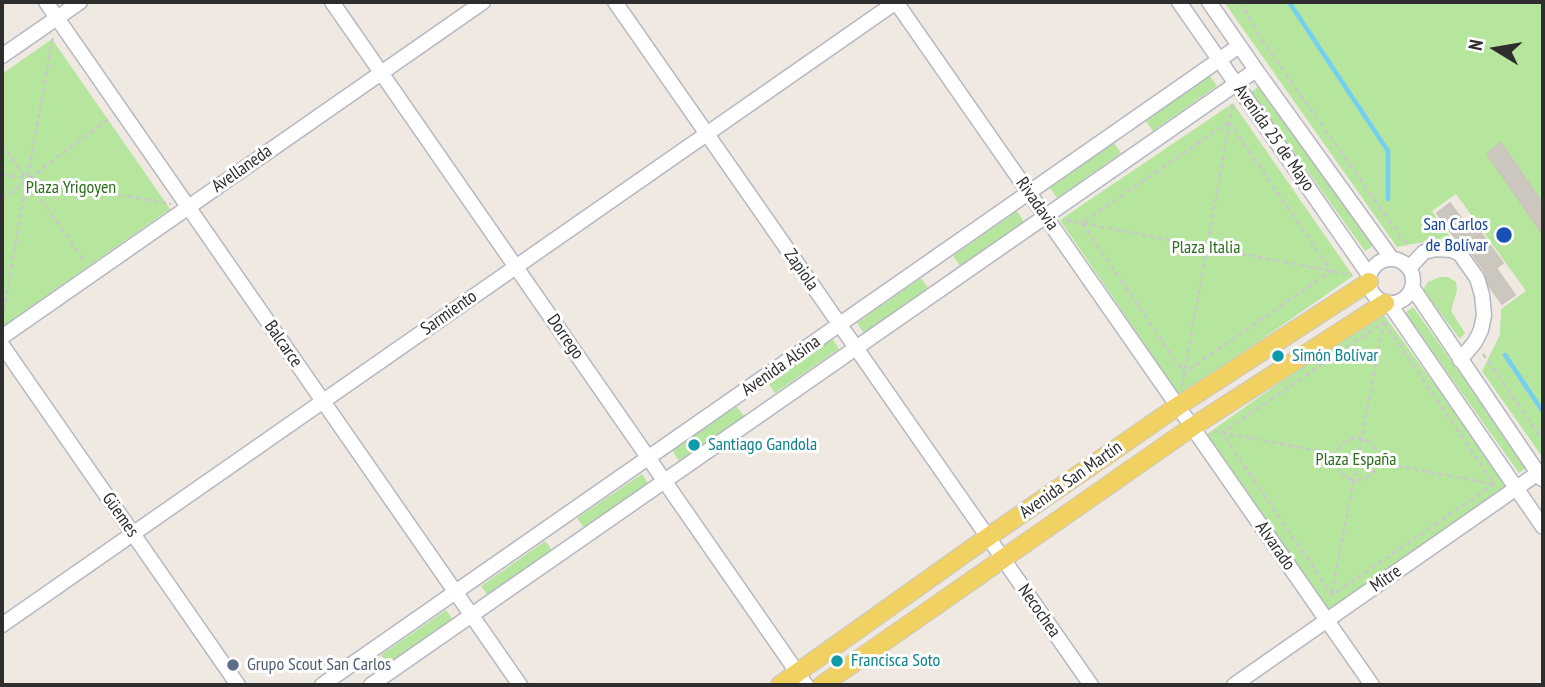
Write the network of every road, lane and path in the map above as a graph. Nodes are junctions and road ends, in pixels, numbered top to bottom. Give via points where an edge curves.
1 (46, 2) edge
2 (80, 2) edge
3 (332, 2) edge
4 (483, 2) edge
5 (615, 2) edge
6 (896, 2) edge
7 (1178, 2) edge
8 (1209, 2) edge
9 (1240, 2) edge
10 (57, 18) junction
11 (1240, 46) junction
12 (2, 56) edge
13 (1219, 60) junction
14 (1256, 70) junction
15 (381, 73) junction
16 (1236, 84) junction
17 (121, 110) junction
18 (1229, 122) junction
19 (707, 134) junction
20 (2, 144) edge
21 (2, 174) edge
22 (27, 179) junction
23 (1029, 192) junction
24 (2, 199) edge
25 (188, 207) junction
26 (1046, 216) junction
27 (1082, 223) junction
28 (1207, 247) junction
29 (1420, 257) junction
30 (1392, 259) junction
31 (516, 267) junction
32 (1409, 268) junction
33 (1331, 271) junction
34 (93, 273) junction
35 (1369, 278) junction
36 (1412, 287) junction
37 (1387, 303) junction
38 (2, 320) edge
39 (1384, 322) junction
40 (840, 325) junction
41 (2, 337) edge
42 (1475, 342) junction
43 (2, 345) edge
44 (856, 348) junction
45 (1461, 360) junction
46 (1184, 373) junction
47 (323, 401) junction
48 (1178, 406) junction
49 (1192, 427) junction
50 (1222, 433) junction
51 (1362, 438) junction
52 (1543, 440) edge
53 (1336, 454) junction
54 (648, 458) junction
55 (1358, 458) junction
56 (1378, 462) junction
57 (1541, 477) edge
58 (1354, 480) junction
59 (665, 481) junction
60 (1494, 484) junction
61 (1517, 489) junction
62 (1543, 527) edge
63 (132, 533) junction
64 (988, 537) junction
65 (1003, 559) junction
66 (456, 592) junction
67 (1332, 595) junction
68 (472, 615) junction
69 (1327, 621) junction
70 (2, 625) edge
71 (802, 679) edge
72 (238, 685) edge
73 (322, 685) edge
74 (371, 685) edge
75 (520, 685) edge
76 (780, 685) edge
77 (822, 685) edge
78 (1091, 685) edge
79 (1234, 685) edge
80 (1372, 685) edge

1 - 10 street, Balcarce
2 - 10 street
3 - 15 street, Dorrego
4 - 15 street, Avellaneda
5 - 19 street, Zapiola
6 - 19 street, Sarmiento
6 - 23 street, Rivadavia
7 - 13 street, Avenida 25 de Mayo
8 - 11 street, Avenida 25 de Mayo
9 - 29 path via 1331,138
10 - 12 street
10 - 17 street, Balcarce
10 - 22 path
11 - 13 street, Avenida Alsina
11 - 14 street, Avenida 25 de Mayo
13 - 16 street, Avenida 25 de Mayo
13 - 23 street, Avenida Alsina
14 - 16 street, Avenida Alsina
14 - 30 street, Avenida 25 de Mayo
15 - 25 street, Avellaneda
15 - 31 street, Dorrego
16 - 18 path
16 - 26 street, Avenida Alsina
16 - 35 street, Avenida 25 de Mayo
17 - 22 path
17 - 25 street, Balcarce
18 - 27 path
18 - 28 path
18 - 33 path
19 - 31 street, Sarmiento
19 - 40 street, Zapiola
20 - 22 path
21 - 22 path
22 - 24 path
22 - 25 path
22 - 34 path
22 - 38 path
23 - 26 street, Rivadavia
23 - 40 street, Avenida Alsina
25 - 34 street, Avellaneda
25 - 47 street, Balcarce
26 - 27 path
26 - 44 street, Avenida Alsina
26 - 48 street, Rivadavia
27 - 28 path
27 - 46 path
28 - 33 path
28 - 46 path
29 - 32 street
29 - 42 street via 1435,249 1452,250 1477,278 1484,315
30 - 32 street
30 - 35 street via 1374,266
31 - 47 street, Sarmiento
31 - 54 street, Dorrego
32 - 36 street
33 - 35 path
33 - 46 path
34 - 41 street, Avellaneda
35 - 37 street via 1372,293
35 - 48 main road, Avenida San Martín
36 - 37 street via 1399,302
36 - 45 street
37 - 39 path
37 - 49 main road, Avenida San Martín
37 - 61 street
39 - 50 path
39 - 51 path
39 - 60 path
40 - 44 street, Zapiola
40 - 54 street, Avenida Alsina
42 - 45 street
42 - 52 path
43 - 63 street, Güemes
44 - 59 street, Avenida Alsina
44 - 64 street, Zapiola
45 - 57 street
46 - 48 path
47 - 63 street, Sarmiento
47 - 66 street, Balcarce
48 - 49 street, Alvarado
48 - 64 main road, Avenida San Martín
49 - 50 path
49 - 65 main road, Avenida San Martín
49 - 69 street, Alvarado
50 - 53 path
50 - 67 path
51 - 53 path via 1345,441
51 - 55 path
51 - 56 path via 1376,449
53 - 55 path
53 - 58 path via 1339,471
54 - 59 street, Dorrego
54 - 66 street, Avenida Alsina
55 - 56 path
55 - 58 path
56 - 58 path via 1371,475
56 - 60 path
57 - 61 street, Mitre
58 - 67 path
59 - 68 street, Avenida Alsina
59 - 71 street, Dorrego
60 - 67 path
61 - 62 street
61 - 69 street, Mitre
63 - 70 street, Sarmiento
63 - 72 street, Güemes
64 - 65 street, Necochea
64 - 71 main road, Avenida San Martín
65 - 77 main road, Avenida San Martín
65 - 78 street, Necochea
66 - 68 street, Balcarce
66 - 73 street, Avenida Alsina
68 - 74 street, Avenida Alsina
68 - 75 street, Balcarce
69 - 79 street, Mitre
69 - 80 street, Alvarado
71 - 76 main road, Avenida San Martín

